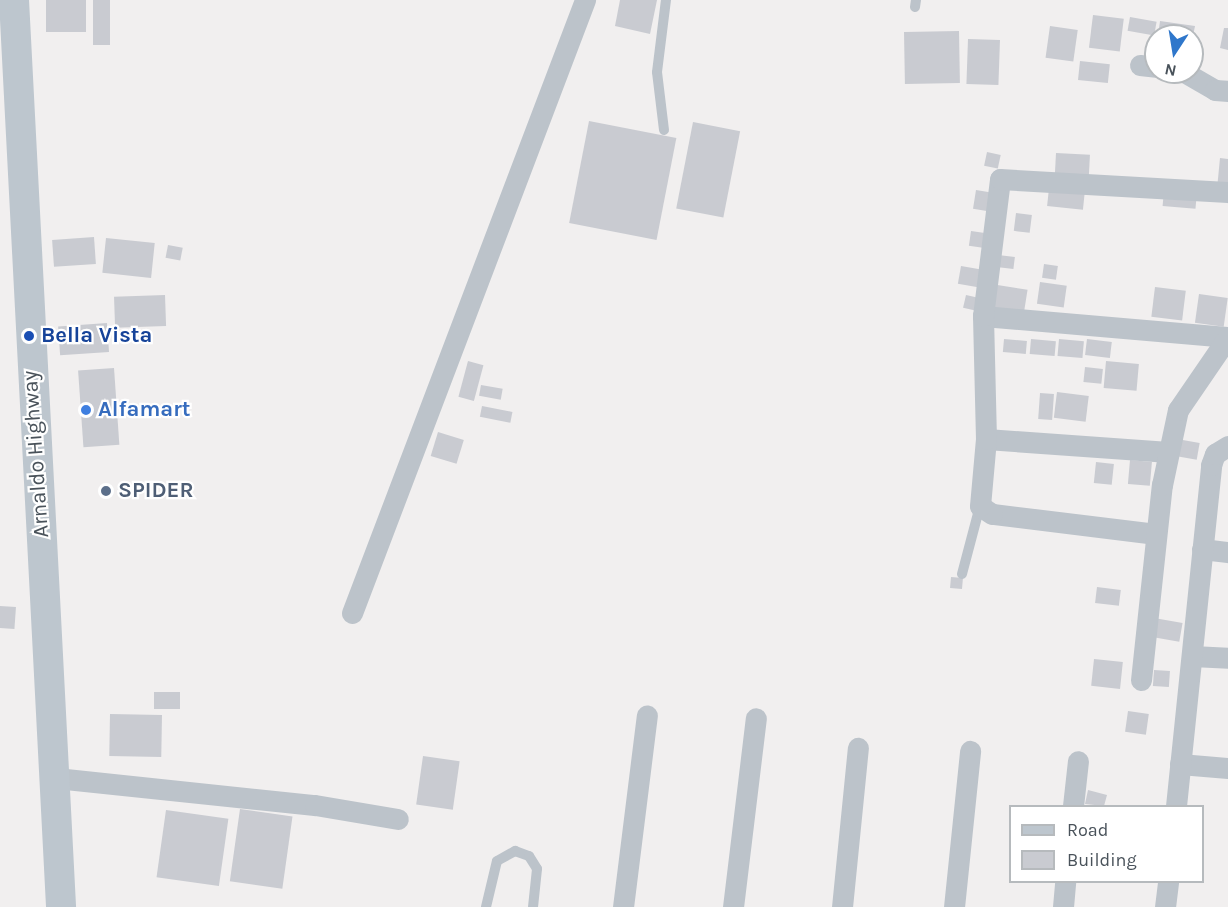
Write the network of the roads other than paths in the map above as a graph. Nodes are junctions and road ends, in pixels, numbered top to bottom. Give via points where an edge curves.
1 (15, 0) edge
2 (585, 0) edge
3 (666, 0) edge
4 (1204, 84) edge
5 (1228, 91) edge
6 (664, 130) dead end
7 (1228, 192) edge
8 (13, 227) edge
9 (983, 316) junction
10 (1228, 337) edge
11 (986, 439) junction
12 (1228, 446) edge
13 (1169, 452) junction
14 (980, 506) junction
15 (1156, 534) junction
16 (1202, 549) junction
17 (1228, 552) edge
18 (962, 574) dead end
19 (352, 614) dead end
20 (1192, 656) junction
21 (1228, 658) edge
22 (1141, 680) dead end
23 (647, 715) dead end
24 (756, 718) dead end
25 (858, 748) dead end
26 (970, 751) dead end
27 (1078, 761) dead end
28 (1180, 764) junction
29 (1228, 768) edge
30 (56, 778) junction
31 (1073, 805) edge
32 (1176, 805) edge
33 (398, 819) dead end
34 (1065, 883) edge
35 (1168, 883) edge
36 (61, 907) edge
37 (486, 907) edge
38 (533, 907) edge
39 (623, 907) edge
40 (733, 907) edge
41 (842, 907) edge
42 (954, 907) edge
43 (1063, 907) edge
44 (1166, 907) edge

1 - 8 main road, Arnaldo Highway
2 - 19 street
3 - 6 lane via 657,72
4 - 5 street
7 - 9 street via 1000,179
8 - 30 main road, Arnaldo Highway
9 - 10 street
9 - 11 street
10 - 13 street via 1178,410
11 - 13 street
11 - 14 street
12 - 16 street via 1215,454 1211,465
13 - 15 street
14 - 15 street via 992,514
14 - 18 lane
15 - 22 street
16 - 17 street
16 - 20 street
20 - 21 street
20 - 28 street
23 - 39 street
24 - 40 street
25 - 41 street
26 - 42 street
27 - 31 street
28 - 29 street
28 - 32 street
30 - 33 street via 315,805
30 - 36 main road, Arnaldo Highway
34 - 43 street
35 - 44 street
37 - 38 lane via 497,861 515,851 529,856 537,869

